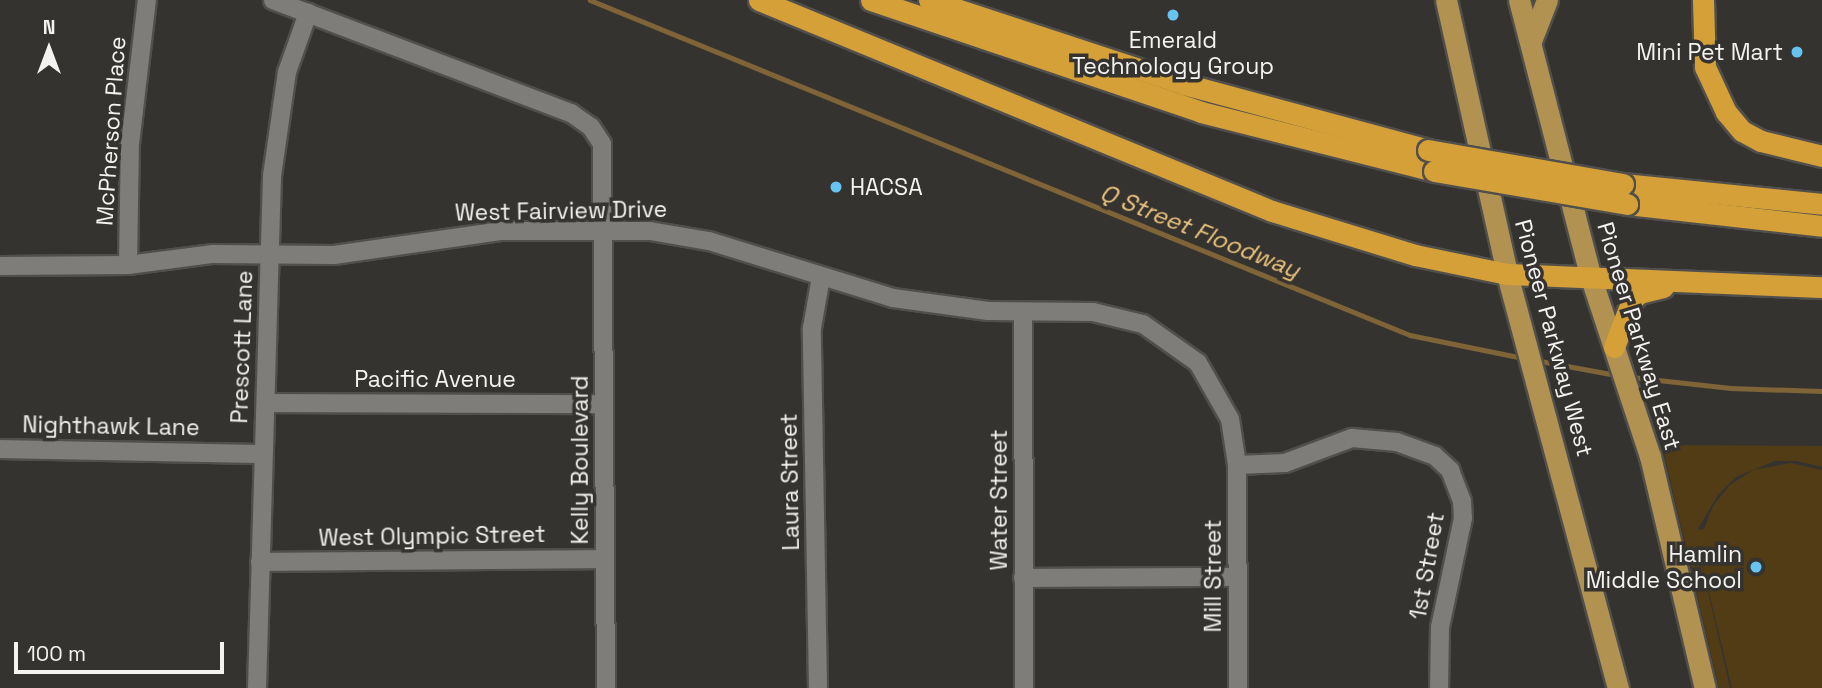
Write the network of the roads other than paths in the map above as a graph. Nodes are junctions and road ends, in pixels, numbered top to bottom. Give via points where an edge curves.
1 (147, 0) edge
2 (273, 0) edge
3 (759, 0) edge
4 (871, 0) edge
5 (929, 0) edge
6 (1446, 0) edge
7 (1519, 0) edge
8 (1547, 0) edge
9 (1703, 0) edge
10 (308, 13) junction
11 (1530, 44) junction
12 (1822, 156) edge
13 (1625, 194) junction
14 (1822, 204) edge
15 (1822, 226) edge
16 (604, 232) junction
17 (270, 254) junction
18 (128, 265) junction
19 (0, 266) edge
20 (1507, 274) junction
21 (821, 277) junction
22 (1591, 278) junction
23 (1678, 282) junction
24 (1822, 287) edge
25 (1023, 312) junction
26 (1614, 347) junction
27 (266, 402) junction
28 (604, 404) junction
29 (0, 449) edge
30 (263, 453) junction
31 (1237, 465) junction
32 (604, 559) junction
33 (260, 562) junction
34 (1237, 577) junction
35 (1023, 578) junction
36 (257, 688) edge
37 (606, 688) edge
38 (818, 688) edge
39 (1024, 688) edge
40 (1238, 688) edge
41 (1438, 688) edge
42 (1618, 688) edge
43 (1705, 688) edge

1 - 18 street, McPherson Place via 130,144
2 - 10 street, Kelly Boulevard
3 - 20 highway via 1061,128 1272,211 1415,255
4 - 13 highway, bridge via 1201,112 1434,171
5 - 13 highway, bridge via 1184,84 1429,150
6 - 20 main road, Pioneer Parkway West
7 - 11 main road, Pioneer Parkway East
8 - 11 main road
9 - 12 highway via 1705,67 1726,112 1742,131 1761,141
10 - 16 street, Kelly Boulevard via 571,113 591,127 602,144
10 - 17 street, Prescott Lane via 279,111
11 - 22 main road, Pioneer Parkway East
13 - 14 highway
13 - 15 highway
16 - 17 street, West Fairview Drive via 500,231 334,255
16 - 21 street, West Fairview Drive via 680,234
16 - 28 street, Kelly Boulevard
17 - 18 street, West Fairview Drive via 213,254
17 - 27 street, Prescott Lane
18 - 19 street, West Fairview Drive
20 - 22 highway
20 - 42 main road, Pioneer Parkway West
21 - 25 street, West Fairview Drive via 944,307
21 - 38 street, Laura Street via 812,328
22 - 23 highway
22 - 26 main road, Pioneer Parkway East
23 - 24 highway
23 - 26 highway via 1639,293 1632,300
25 - 31 street, West Fairview Drive via 1119,316 1181,346 1224,402
25 - 35 street, Water Street
26 - 43 main road, Pioneer Parkway East via 1650,456
27 - 28 street, Pacific Avenue
27 - 30 street, Prescott Lane
28 - 32 street, Kelly Boulevard
29 - 30 street, Nighthawk Lane
30 - 33 street, Prescott Lane
31 - 34 street, Mill Street
31 - 41 street, 1st Street via 1285,463 1352,438 1397,442 1435,456 1450,470 1463,518 1440,627
32 - 33 street, West Olympic Street
32 - 37 street, Kelly Boulevard
33 - 36 street, Prescott Lane
34 - 35 street
34 - 40 street, Mill Street
35 - 39 street, Water Street

